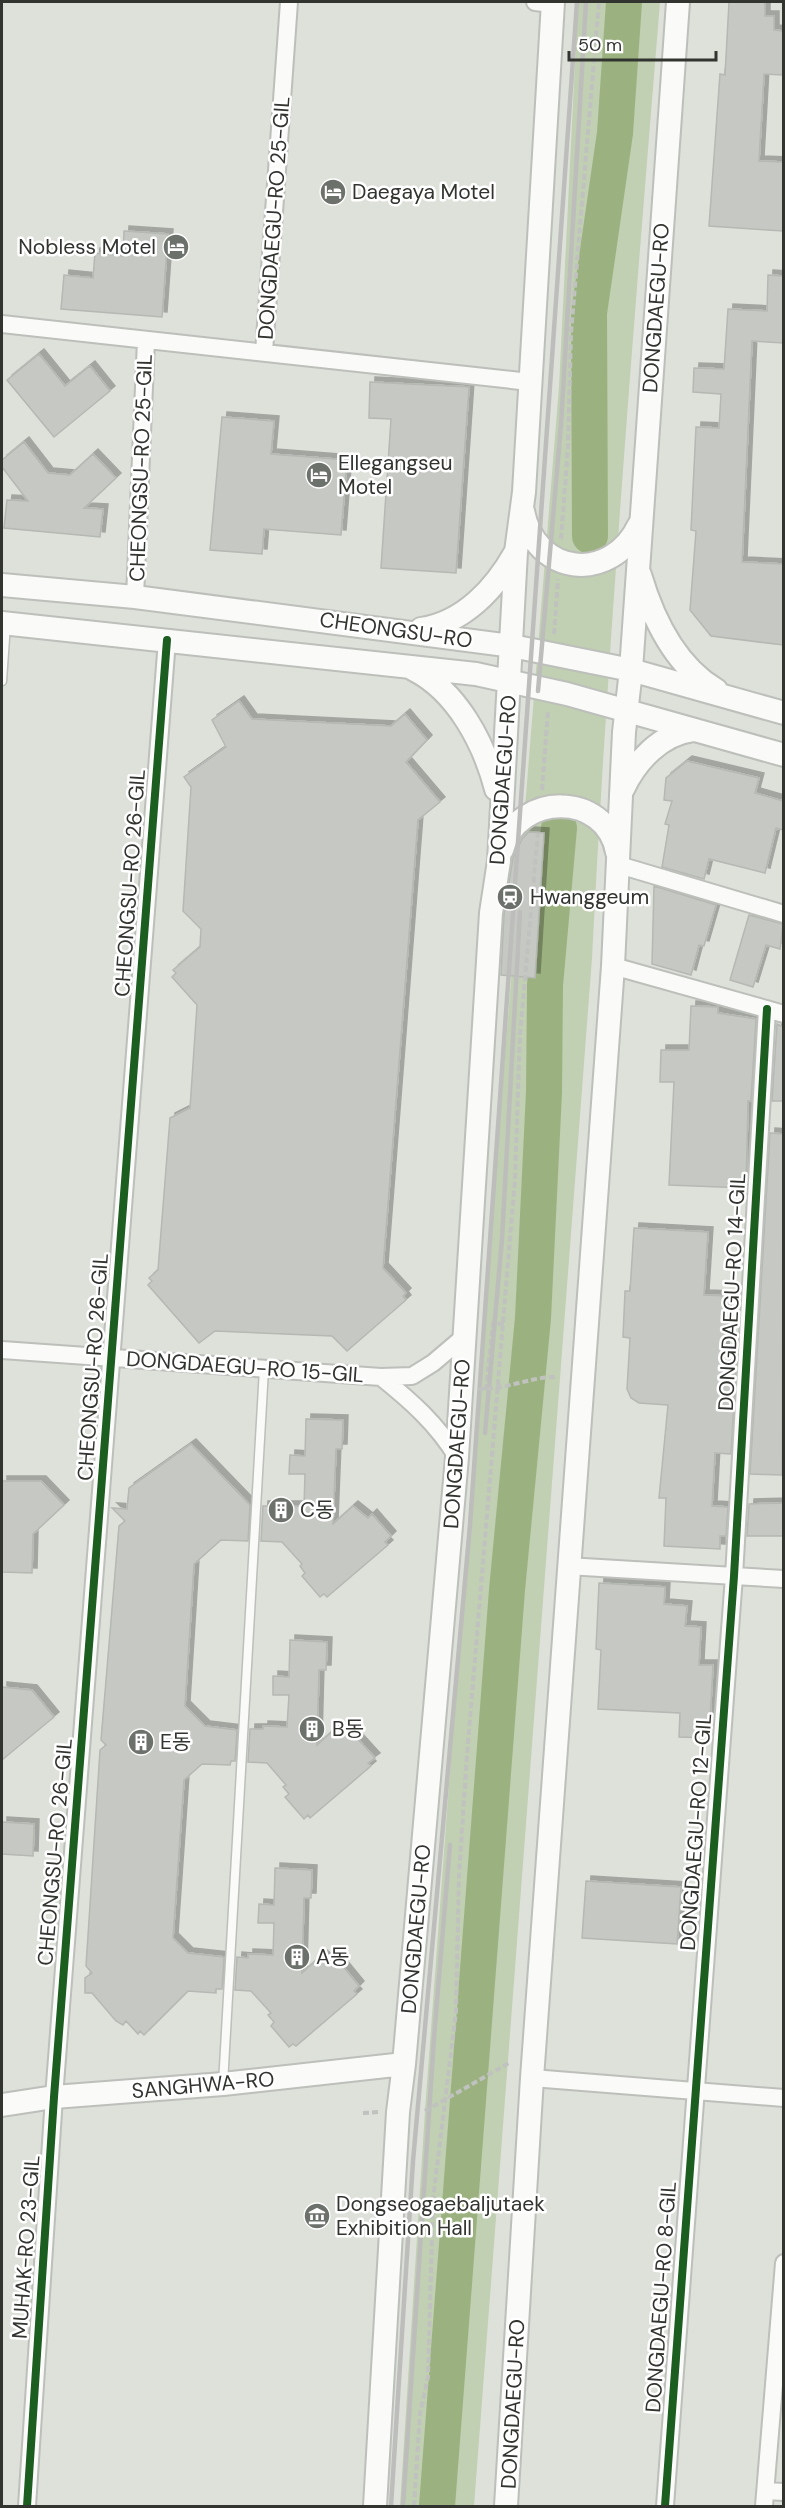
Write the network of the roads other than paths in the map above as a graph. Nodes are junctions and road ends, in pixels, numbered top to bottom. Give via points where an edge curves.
1 (290, 2) edge
2 (547, 2) edge
3 (678, 2) edge
4 (2, 324) edge
5 (146, 340) junction
6 (264, 352) junction
7 (530, 382) junction
8 (524, 492) junction
9 (643, 507) junction
10 (516, 552) junction
11 (638, 566) junction
12 (2, 585) edge
13 (135, 597) junction
14 (4, 624) edge
15 (405, 631) junction
16 (167, 640) junction
17 (512, 646) junction
18 (412, 669) junction
19 (631, 670) junction
20 (2, 681) edge
21 (511, 681) junction
22 (736, 701) junction
23 (627, 710) junction
24 (783, 713) edge
25 (693, 730) junction
26 (783, 755) edge
27 (621, 796) junction
28 (500, 814) junction
29 (499, 861) junction
30 (619, 865) junction
31 (783, 914) edge
32 (613, 966) junction
33 (767, 1009) junction
34 (783, 1014) edge
35 (466, 1335) junction
36 (2, 1350) edge
37 (112, 1358) junction
38 (264, 1369) junction
39 (381, 1377) junction
40 (457, 1456) junction
41 (567, 1566) junction
42 (734, 1576) junction
43 (783, 1579) edge
44 (404, 2064) junction
45 (532, 2078) junction
46 (223, 2084) junction
47 (694, 2091) junction
48 (54, 2097) junction
49 (783, 2098) edge
50 (2, 2105) edge
51 (783, 2263) edge
52 (780, 2361) edge
53 (783, 2492) edge
54 (765, 2499) edge
55 (27, 2506) edge
56 (375, 2506) edge
57 (507, 2506) edge
58 (664, 2506) edge

1 - 6 street, DONGDAEGU-RO 25-GIL
2 - 7 main road, DONGDAEGU-RO
3 - 9 main road, DONGDAEGU-RO
4 - 5 street, CHEONGSU-RO 25-GIL
5 - 6 street, DONGDAEGU-RO 25-GIL
5 - 13 street, CHEONGSU-RO 25-GIL
6 - 7 street
7 - 8 main road, DONGDAEGU-RO
8 - 9 main road via 525,524 533,539 544,552 574,565 599,562 621,551 633,539
8 - 10 main road, DONGDAEGU-RO
9 - 11 main road, DONGDAEGU-RO
10 - 15 main road via 486,593 458,616 440,626
10 - 17 main road, DONGDAEGU-RO
11 - 19 main road, DONGDAEGU-RO
11 - 22 main road via 651,605 683,661 698,679
12 - 13 main road, CHEONGSU-RO
13 - 15 main road, CHEONGSU-RO
14 - 16 main road, CHEONGSU-RO
14 - 20 lane, CHEONGSU-RO
15 - 17 main road, CHEONGSU-RO
16 - 18 main road, CHEONGSU-RO
16 - 37 street, CHEONGSU-RO 26-GIL
17 - 19 main road, CHEONGSU-RO
17 - 21 main road, DONGDAEGU-RO
18 - 21 main road, CHEONGSU-RO
18 - 28 main road via 427,676 475,733 492,772
19 - 22 main road, CHEONGSU-RO
19 - 23 main road, DONGDAEGU-RO
21 - 23 main road, CHEONGSU-RO
21 - 28 main road, DONGDAEGU-RO
22 - 24 main road, CHEONGSU-RO
23 - 25 main road, CHEONGSU-RO
23 - 27 main road, DONGDAEGU-RO
25 - 26 main road, CHEONGSU-RO
25 - 27 main road via 681,732 647,754 636,766
27 - 30 main road, DONGDAEGU-RO
28 - 29 main road, DONGDAEGU-RO
29 - 30 main road via 504,841 515,824 531,812 571,806 590,814 605,827 615,845
29 - 35 main road, DONGDAEGU-RO via 491,913
30 - 31 street
30 - 32 main road, DONGDAEGU-RO
32 - 33 street
32 - 41 main road, DONGDAEGU-RO
33 - 34 street
33 - 42 street, DONGDAEGU-RO 14-GIL
35 - 39 street, DONGDAEGU-RO 15-GIL via 412,1376
35 - 40 main road, DONGDAEGU-RO
36 - 37 street, DONGDAEGU-RO 15-GIL
37 - 38 street, DONGDAEGU-RO 15-GIL
37 - 48 street, CHEONGSU-RO 26-GIL
38 - 39 street, DONGDAEGU-RO 15-GIL
38 - 46 lane
39 - 40 street via 417,1405
40 - 44 main road, DONGDAEGU-RO
41 - 42 street
41 - 45 main road, DONGDAEGU-RO
42 - 43 street
42 - 47 street, DONGDAEGU-RO 12-GIL
44 - 46 main road, SANGHWA-RO
44 - 56 main road, DONGDAEGU-RO
45 - 47 street
45 - 57 main road, DONGDAEGU-RO
46 - 48 main road, SANGHWA-RO
47 - 49 street
47 - 58 street, DONGDAEGU-RO 8-GIL
48 - 50 main road, SANGHWA-RO
48 - 55 street, MUHAK-RO 23-GIL
51 - 52 street
52 - 54 street
53 - 54 street

